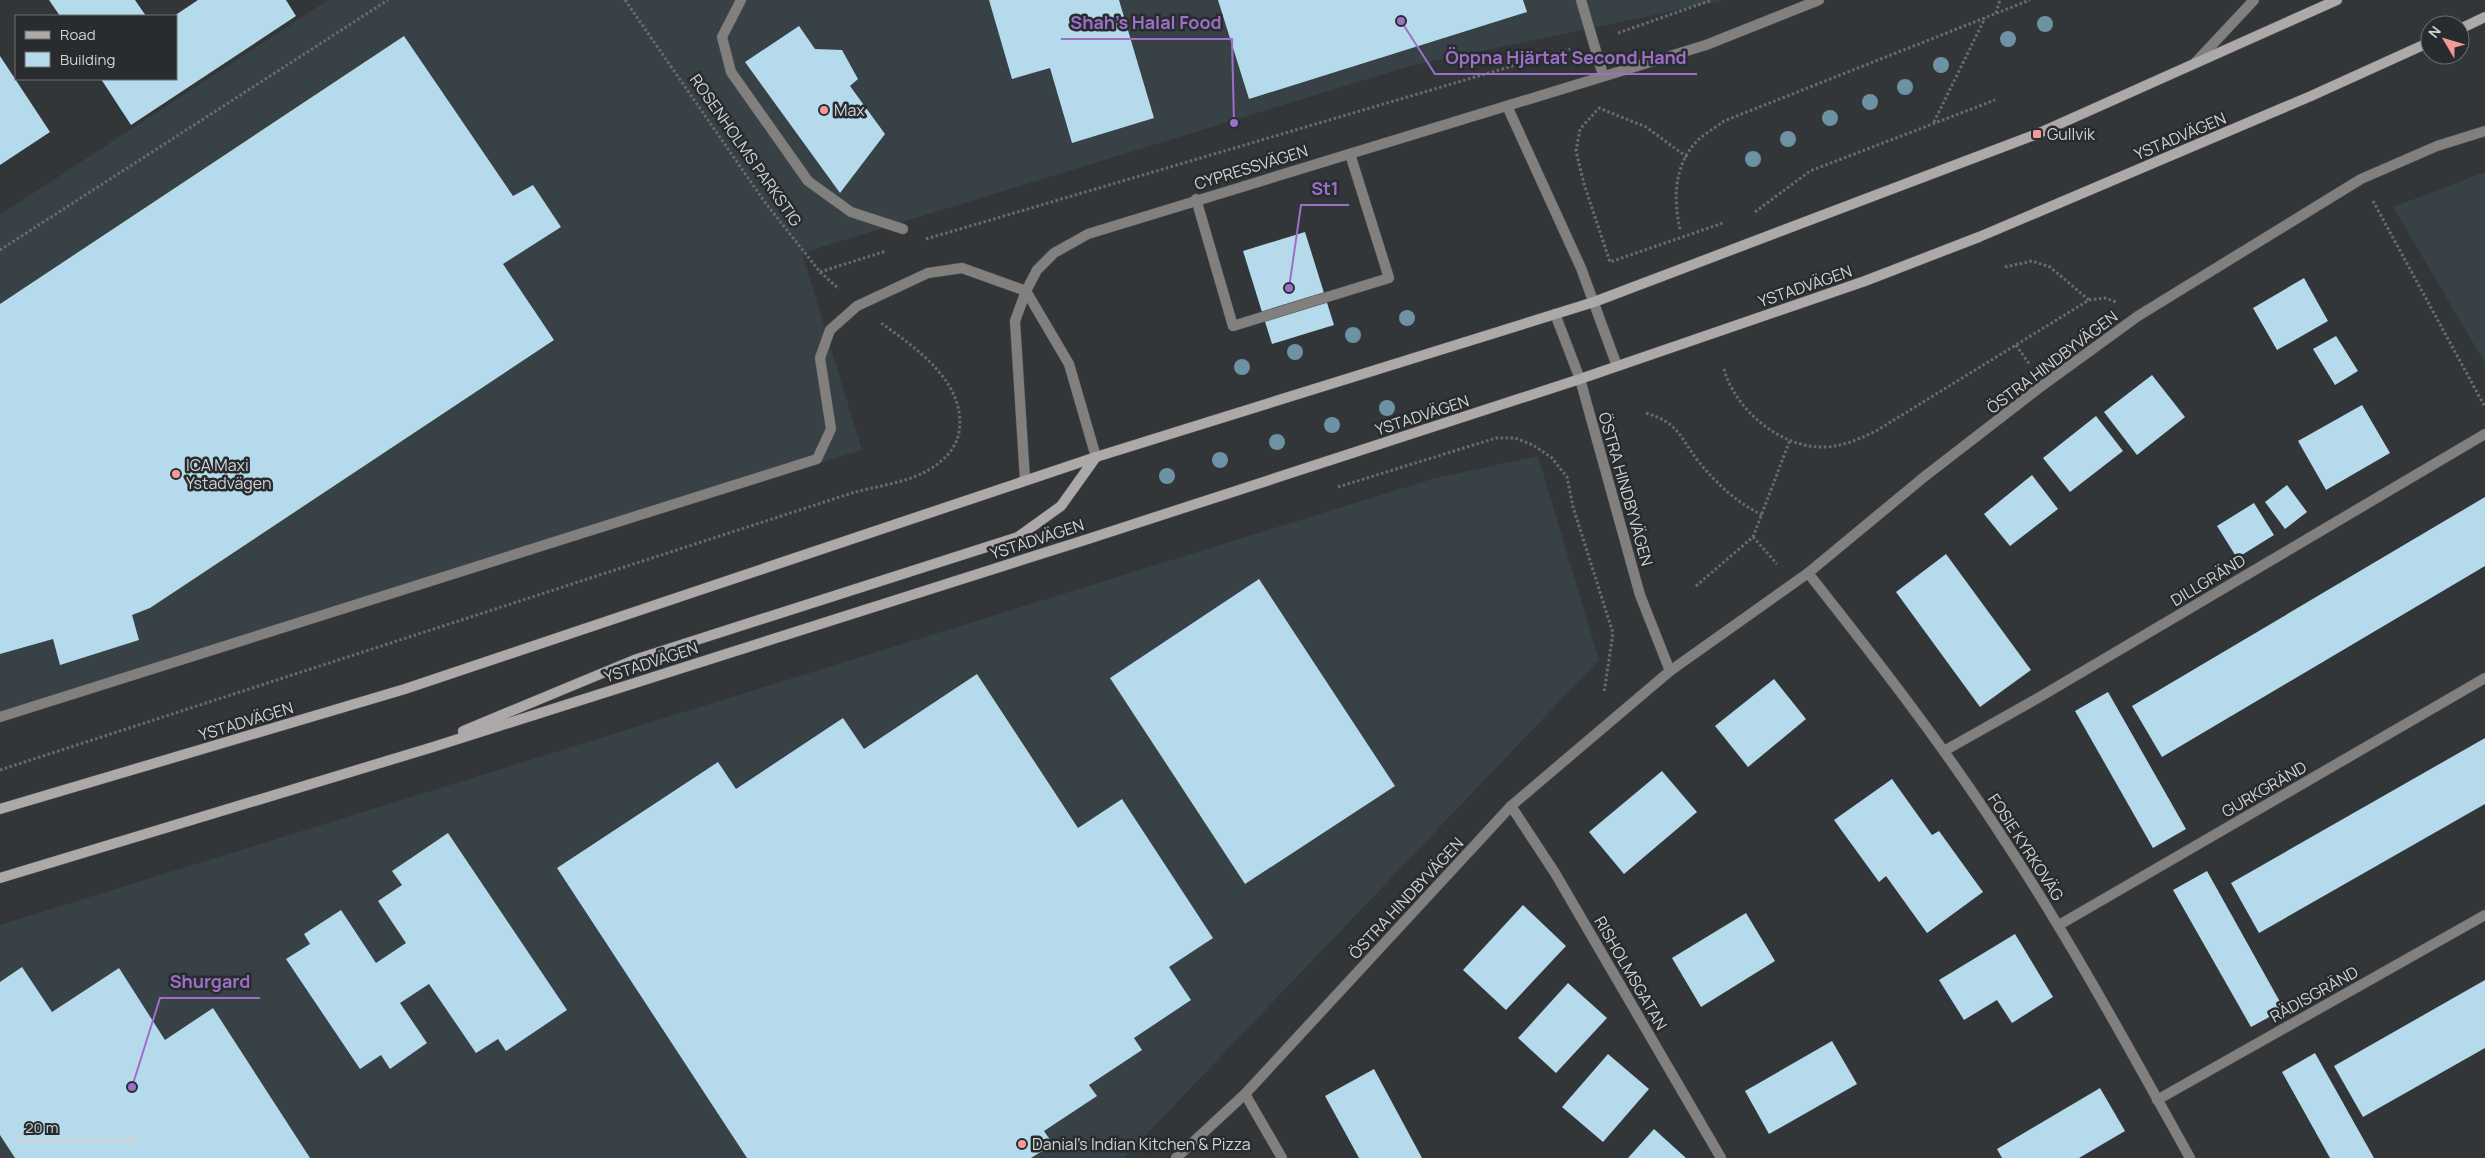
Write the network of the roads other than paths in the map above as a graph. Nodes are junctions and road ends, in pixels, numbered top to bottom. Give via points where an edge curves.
1 (741, 0) edge
2 (1581, 0) edge
3 (1819, 0) edge
4 (2254, 0) edge
5 (2337, 0) edge
6 (2485, 17) edge
7 (2470, 24) edge
8 (2420, 47) edge
9 (2193, 65) junction
10 (1604, 76) junction
11 (1507, 106) junction
12 (2485, 131) edge
13 (1350, 154) junction
14 (1196, 199) junction
15 (903, 229) dead end
16 (1026, 291) junction
17 (1594, 302) junction
18 (1556, 314) junction
19 (1618, 366) junction
20 (1580, 379) junction
21 (2485, 434) edge
22 (1096, 457) junction
23 (1025, 480) junction
24 (1808, 573) junction
25 (1670, 671) junction
26 (2485, 678) edge
27 (0, 717) edge
28 (1944, 751) junction
29 (401, 756) junction
30 (1511, 806) junction
31 (0, 809) edge
32 (0, 878) edge
33 (2485, 915) edge
34 (2059, 925) junction
35 (1245, 1094) junction
36 (2157, 1100) junction
37 (1176, 1158) edge
38 (1282, 1158) edge
39 (1721, 1158) edge
40 (2190, 1158) edge

1 - 15 street via 722,37 731,72 808,181 851,212
2 - 10 street
3 - 10 street, CYPRESSVÄGEN via 1706,45
4 - 9 street
5 - 9 main road, YSTADVÄGEN
6 - 7 main road
8 - 19 main road, YSTADVÄGEN via 1978,237 1864,281
9 - 17 main road, YSTADVÄGEN via 2037,134
10 - 11 street, CYPRESSVÄGEN
11 - 13 street, CYPRESSVÄGEN
11 - 17 street
12 - 24 street, ÖSTRA HINDBYVÄGEN via 2436,146 2361,179 2138,316 1924,477
13 - 14 street, CYPRESSVÄGEN
13 - 14 street via 1389,278 1234,326
14 - 16 street, CYPRESSVÄGEN via 1088,234 1054,253 1037,270
16 - 22 street via 1069,364
16 - 23 street, CYPRESSVÄGEN via 1015,320
16 - 27 street via 962,268 928,273 857,306 830,330 820,358 831,429 817,459
17 - 18 main road, YSTADVÄGEN
17 - 19 street
18 - 20 street, ÖSTRA HINDBYVÄGEN
18 - 22 main road, YSTADVÄGEN
19 - 20 main road, YSTADVÄGEN
20 - 25 street, ÖSTRA HINDBYVÄGEN via 1640,595
20 - 29 main road, YSTADVÄGEN
21 - 28 street, DILLGRÄND
22 - 23 main road, YSTADVÄGEN
22 - 29 main road, YSTADVÄGEN via 1061,506 1018,537 634,660
23 - 31 main road, YSTADVÄGEN via 404,690
24 - 25 street, ÖSTRA HINDBYVÄGEN
24 - 28 street, FOSIE KYRKOVÄG via 1895,682
25 - 30 street, ÖSTRA HINDBYVÄGEN
26 - 34 street, GURKGRÄND
28 - 34 street, FOSIE KYRKOVÄG
29 - 32 main road, YSTADVÄGEN
30 - 35 street, ÖSTRA HINDBYVÄGEN
30 - 39 street, RISHOLMSGATAN via 1556,873
33 - 36 street, RÄDISGRÄND
34 - 36 street, FOSIE KYRKOVÄG
35 - 37 street, ÖSTRA HINDBYVÄGEN
35 - 38 street
36 - 40 street, FOSIE KYRKOVÄG

